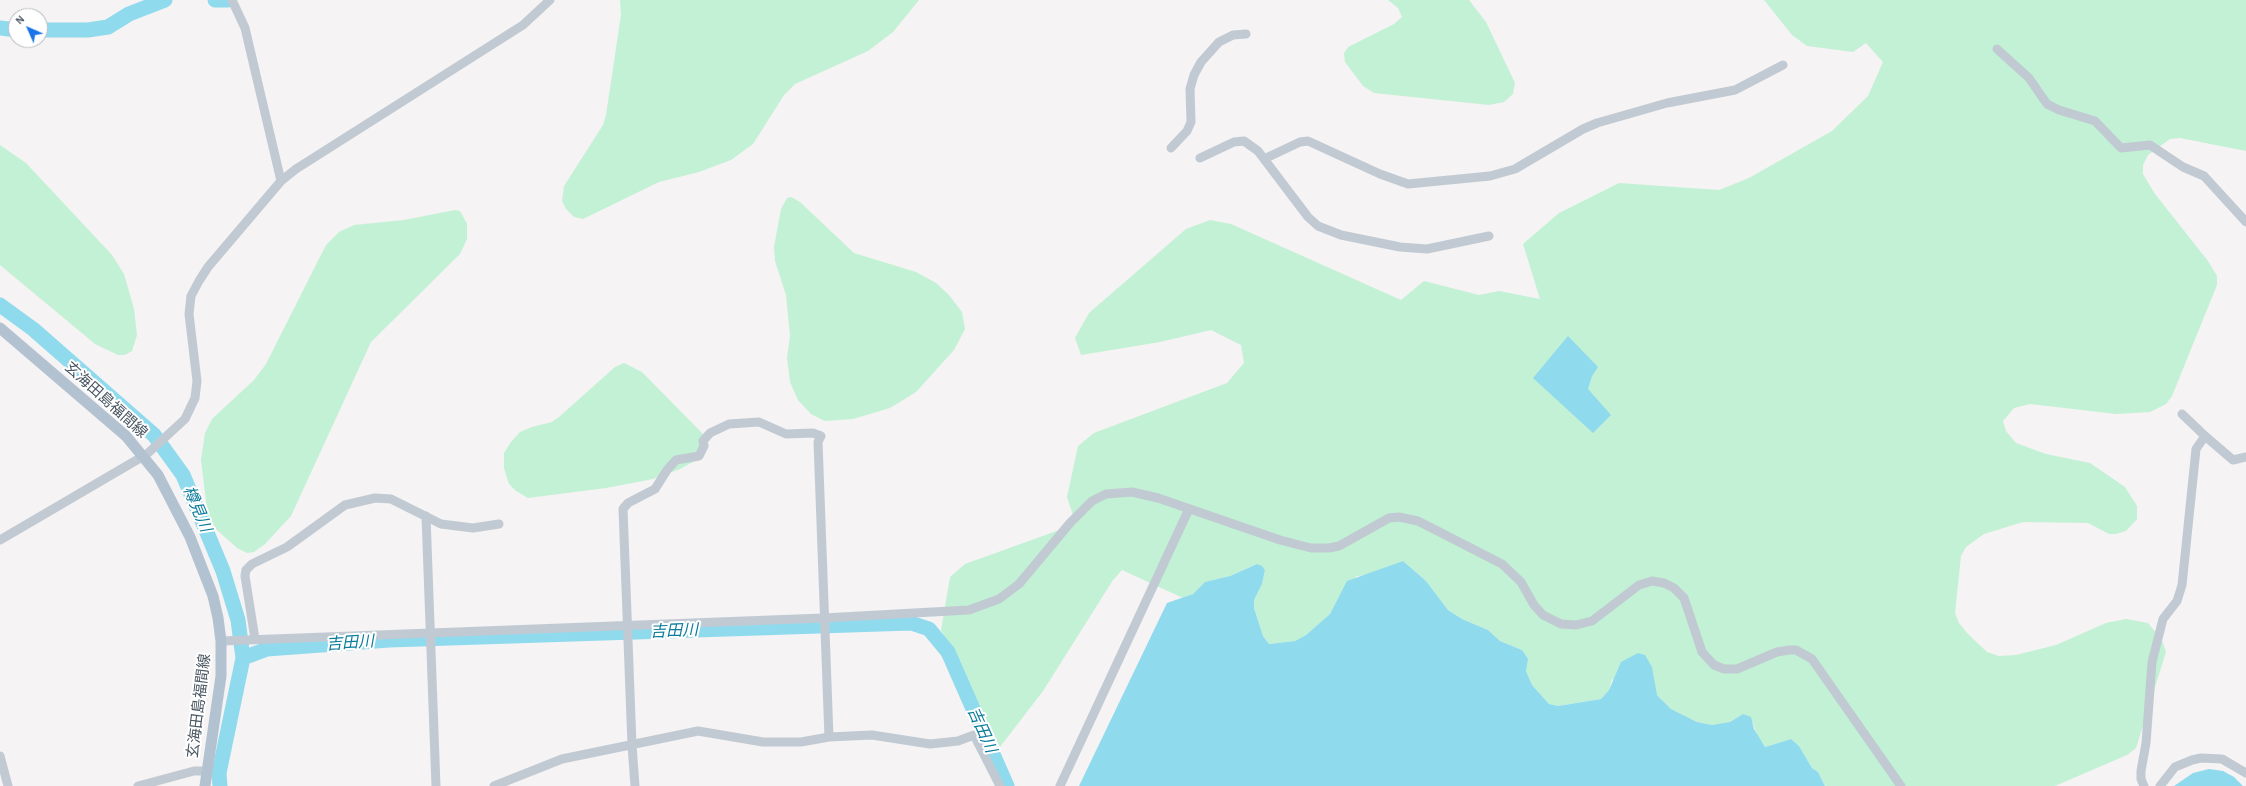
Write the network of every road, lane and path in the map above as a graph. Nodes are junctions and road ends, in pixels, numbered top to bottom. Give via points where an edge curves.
1 (232, 0) edge
2 (550, 0) edge
3 (1246, 34) dead end
4 (1997, 49) dead end
5 (1783, 65) dead end
6 (1171, 148) dead end
7 (1200, 158) dead end
8 (1264, 159) junction
9 (281, 181) junction
10 (2246, 222) edge
11 (1489, 236) dead end
12 (0, 328) edge
13 (2182, 414) dead end
14 (2205, 436) junction
15 (145, 455) junction
16 (2246, 457) edge
17 (1190, 509) junction
18 (426, 516) junction
19 (499, 524) dead end
20 (0, 540) edge
21 (823, 618) junction
22 (627, 624) junction
23 (430, 632) junction
24 (253, 639) junction
25 (224, 640) junction
26 (829, 737) junction
27 (632, 745) junction
28 (0, 756) edge
29 (205, 771) junction
30 (2246, 773) edge
31 (8, 786) edge
32 (138, 786) edge
33 (205, 786) edge
34 (436, 786) edge
35 (494, 786) edge
36 (635, 786) edge
37 (1000, 786) edge
38 (1060, 786) edge
39 (1901, 786) edge
40 (2144, 786) edge
41 (2160, 786) edge

1 - 9 street via 245,28
2 - 9 street via 523,25 296,168
3 - 6 street via 1233,34 1219,42 1201,62 1190,89 1191,122 1187,131
4 - 10 street via 2029,78 2047,104 2095,121 2121,148 2150,145 2183,167 2204,176
5 - 8 street via 1735,90 1667,103 1597,123 1515,169 1490,176 1408,184 1308,141 1300,142
7 - 8 street via 1234,142 1244,141
8 - 11 street via 1308,217 1318,226 1341,235 1400,247 1427,249
9 - 15 street via 208,267 195,288 189,314 197,381 195,398 185,419
12 - 15 main road, 玄海田島福間線 via 98,411
13 - 14 street
14 - 16 street via 2233,460
14 - 40 street via 2199,443 2195,456 2182,585 2177,601 2163,619 2152,662 2146,742 2141,771
15 - 20 street
15 - 25 main road, 玄海田島福間線 via 169,493 200,560
17 - 21 street via 1141,493 1106,494 1084,508 1019,584 999,599 970,610
17 - 38 street
17 - 39 street via 1299,546 1315,548 1339,546 1389,518 1399,517 1418,521 1502,564 1521,582 1534,605 1560,624 1576,625 1592,621 1639,585 1664,583 1684,598 1702,652 1714,664 1724,669 1737,669 1771,654 1789,650 1796,650 1812,659
18 - 19 street via 441,524 460,528
18 - 23 street
18 - 24 street via 391,499 375,498 344,505 287,547 252,564 246,570 245,576
21 - 22 street
21 - 22 street via 818,442 821,436 813,433 786,434 765,424 752,422 729,424 710,433 703,441 704,446 699,456 676,460 654,489 624,505
21 - 26 street
22 - 23 street
22 - 27 street
23 - 24 street
23 - 34 street
24 - 25 street
25 - 29 main road, 玄海田島福間線 via 218,697
26 - 27 street via 801,742 763,742 698,731
26 - 37 street via 872,735 930,744 958,741 974,735
27 - 35 street via 562,759
27 - 36 street
28 - 31 street
29 - 32 street via 194,771
29 - 33 main road, 玄海田島福間線
30 - 41 street via 2222,759 2201,758 2175,768

